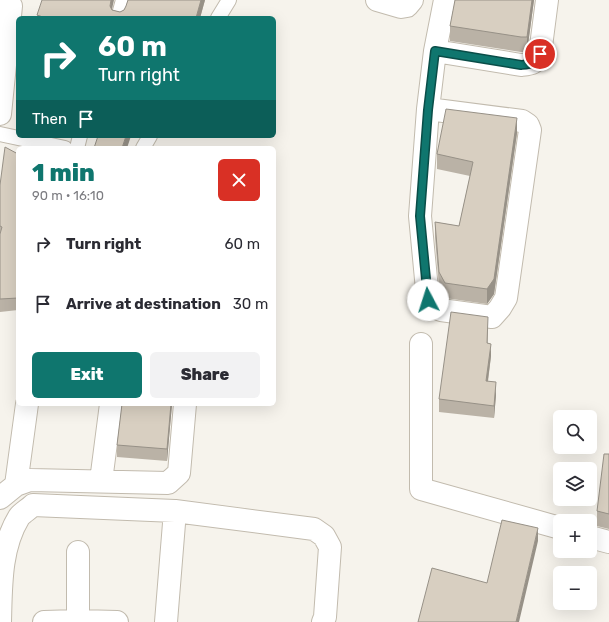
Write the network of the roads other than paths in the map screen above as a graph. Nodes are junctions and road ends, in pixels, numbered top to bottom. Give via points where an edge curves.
1 (123, 0) edge
2 (229, 0) edge
3 (377, 0) edge
4 (412, 0) edge
5 (445, 0) edge
6 (547, 0) edge
7 (0, 4) edge
8 (119, 16) edge
9 (219, 16) edge
10 (435, 51) junction
11 (428, 110) junction
12 (0, 114) edge
13 (0, 134) edge
14 (16, 137) edge
15 (19, 138) edge
16 (56, 146) edge
17 (421, 344) dead end
18 (27, 406) edge
19 (111, 406) edge
20 (185, 406) edge
21 (101, 481) junction
22 (8, 491) edge
23 (175, 511) junction
24 (553, 526) edge
25 (597, 539) edge
26 (609, 542) edge
27 (78, 552) dead end
28 (2, 558) edge
29 (78, 621) junction
30 (0, 622) edge
31 (44, 622) edge
32 (117, 622) edge
33 (166, 622) edge
34 (323, 622) edge

1 - 8 lane
2 - 9 lane
3 - 4 street via 400,7 407,6
5 - 10 street
6 - 10 street via 540,54 532,64 521,65
7 - 12 street via 11,6
10 - 11 street
11 - 11 street via 420,216 428,300 432,306 441,310 492,317 506,298 530,130 528,124 522,121
13 - 14 lane
15 - 16 lane
17 - 24 street via 421,489
18 - 22 street
19 - 21 street
20 - 21 street via 179,473 174,479 168,483
21 - 22 street via 30,480
23 - 28 street via 33,505 20,516
23 - 33 street
23 - 34 street via 314,529 324,536 330,547
25 - 26 street
27 - 29 street
28 - 30 street
29 - 31 street
29 - 32 street

